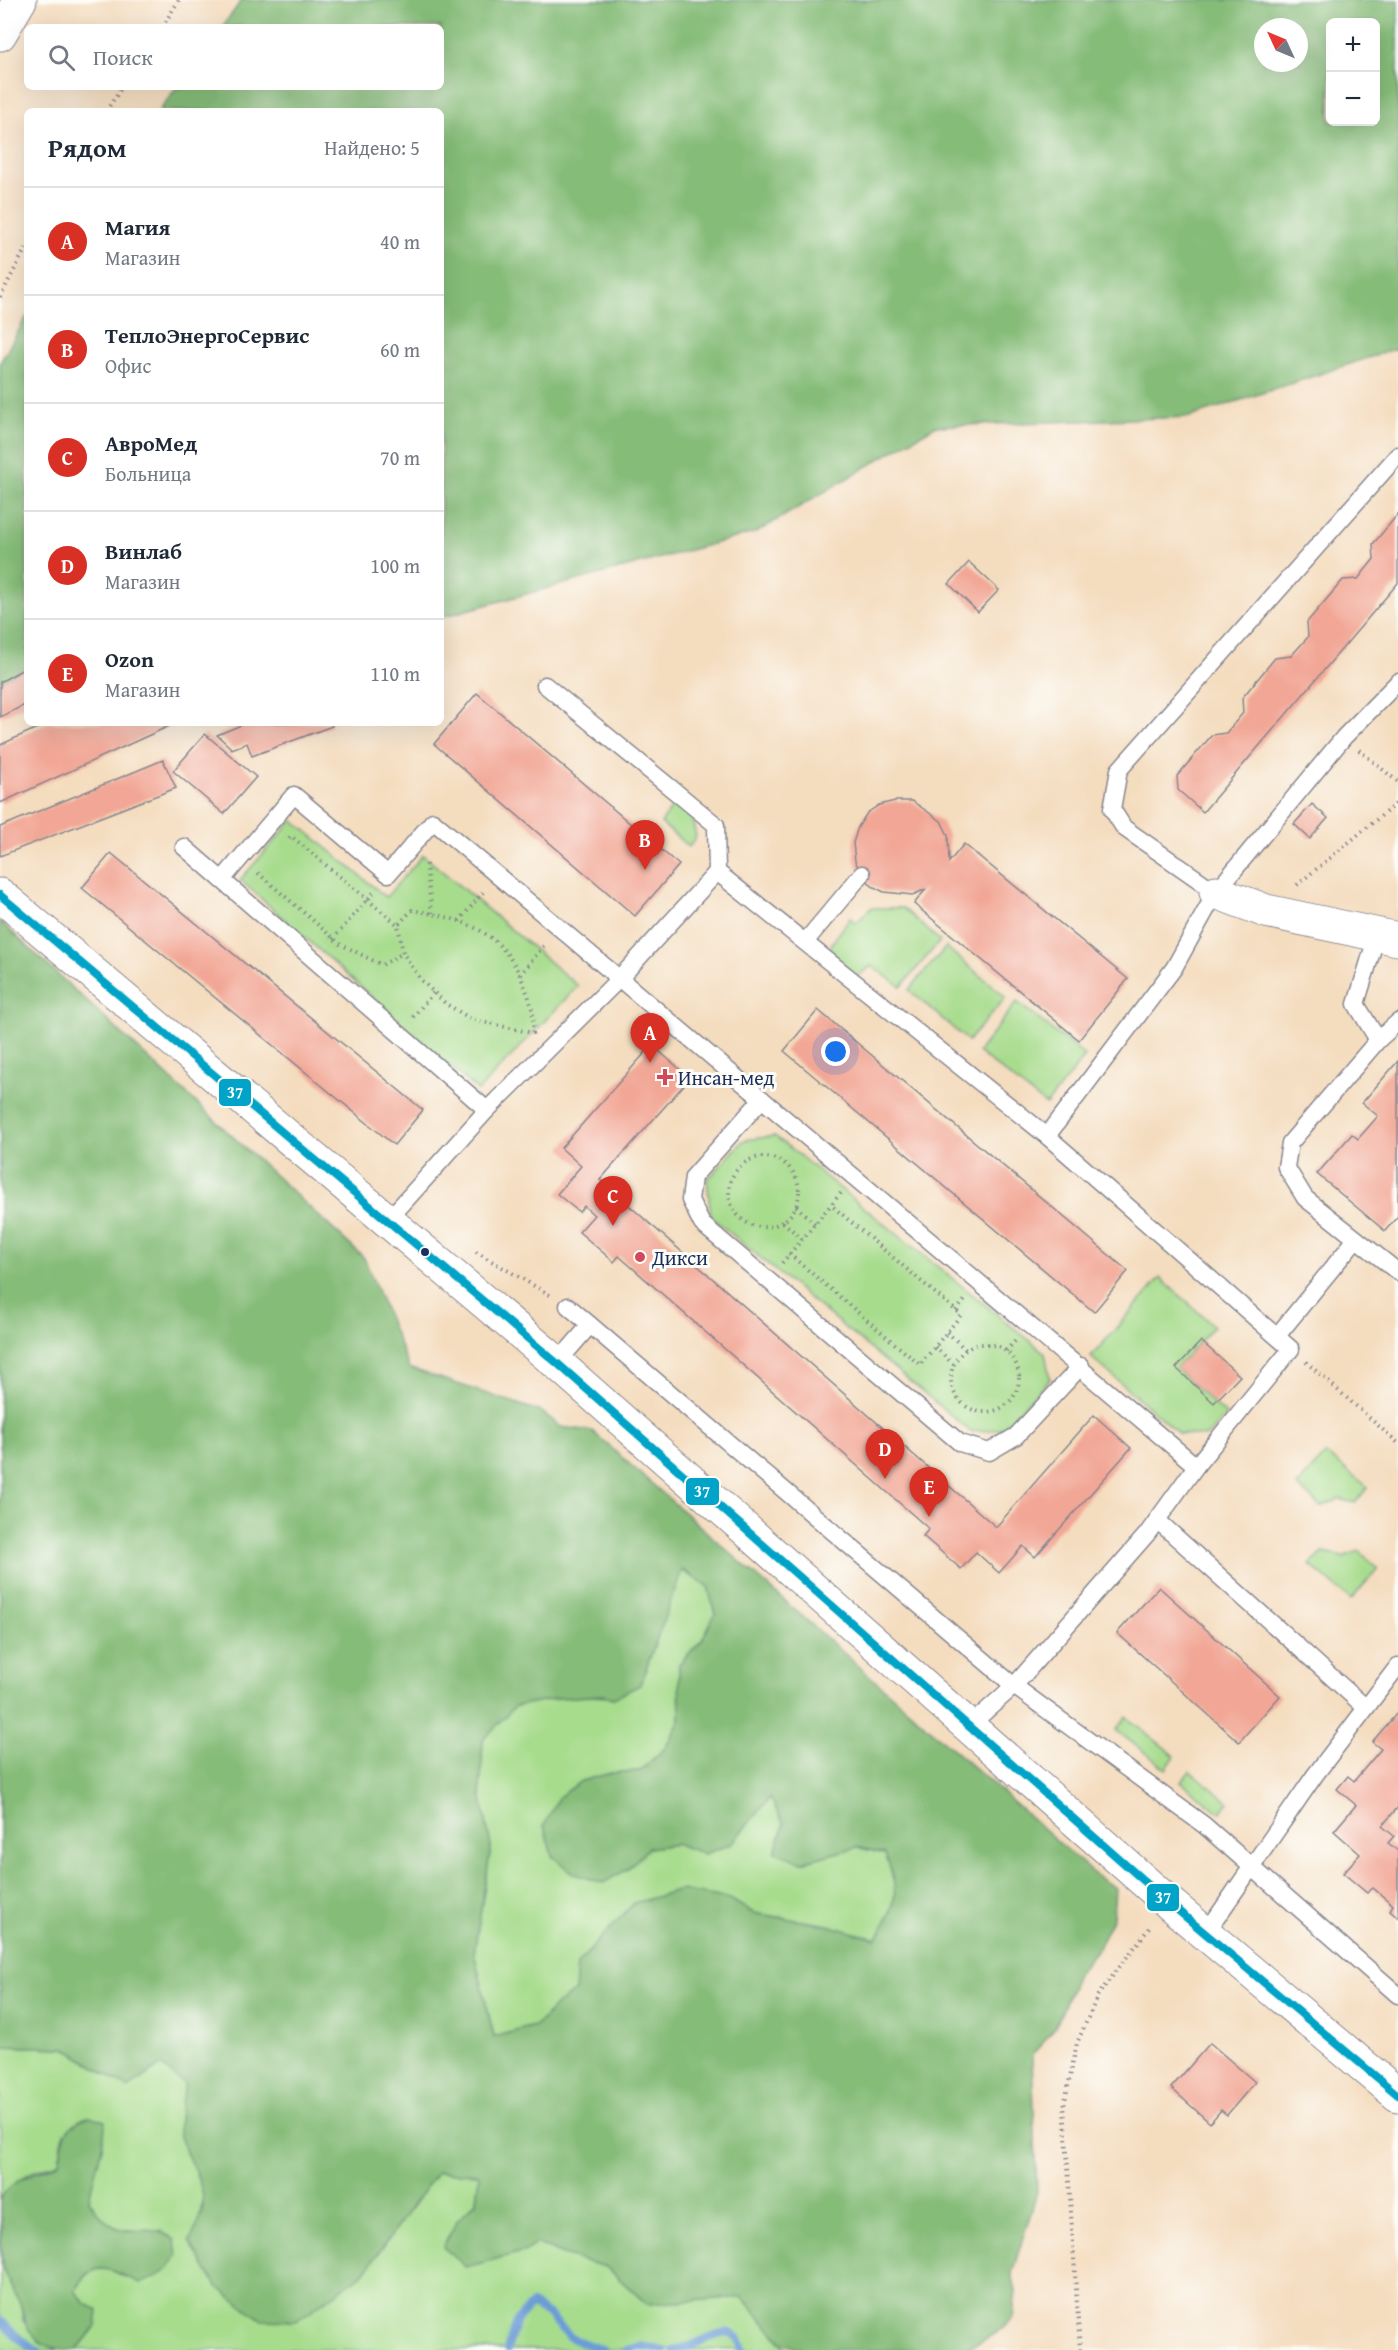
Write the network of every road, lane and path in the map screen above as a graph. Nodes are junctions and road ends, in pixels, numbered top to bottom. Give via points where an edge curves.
1 (20, 0) edge
2 (179, 0) edge
3 (164, 24) edge
4 (0, 34) edge
5 (120, 90) edge
6 (108, 108) edge
7 (24, 252) edge
8 (0, 297) edge
9 (1398, 455) edge
10 (1398, 682) edge
11 (545, 685) dead end
12 (1344, 737) junction
13 (1398, 782) edge
14 (1398, 801) edge
15 (422, 835) junction
16 (284, 844) dead end
17 (184, 847) dead end
18 (263, 867) dead end
19 (717, 872) junction
20 (388, 874) junction
21 (862, 874) dead end
22 (497, 875) junction
23 (222, 880) junction
24 (1216, 892) junction
25 (0, 895) edge
26 (367, 900) junction
27 (1266, 911) junction
28 (432, 914) junction
29 (459, 921) junction
30 (398, 925) junction
31 (559, 928) junction
32 (1388, 937) edge
33 (333, 939) junction
34 (805, 942) junction
35 (403, 953) junction
36 (315, 961) junction
37 (520, 975) junction
38 (619, 979) junction
39 (434, 992) junction
40 (1398, 1022) edge
41 (399, 1033) junction
42 (1378, 1040) junction
43 (762, 1099) junction
44 (487, 1110) junction
45 (1047, 1136) junction
46 (854, 1177) junction
47 (831, 1205) junction
48 (796, 1206) junction
49 (388, 1220) junction
50 (783, 1222) junction
51 (815, 1224) junction
52 (802, 1239) junction
53 (1356, 1239) junction
54 (789, 1254) junction
55 (1398, 1272) edge
56 (768, 1280) junction
57 (568, 1306) dead end
58 (590, 1325) junction
59 (947, 1332) junction
60 (1276, 1336) junction
61 (935, 1347) junction
62 (1292, 1349) junction
63 (966, 1350) junction
64 (557, 1363) junction
65 (953, 1364) junction
66 (1081, 1366) junction
67 (1398, 1443) edge
68 (1196, 1466) junction
69 (1157, 1520) junction
70 (1398, 1666) edge
71 (1014, 1686) junction
72 (1366, 1708) junction
73 (969, 1726) junction
74 (1253, 1865) junction
75 (1169, 1903) junction
76 (1206, 1934) junction
77 (1398, 1995) edge
78 (1398, 2095) edge
79 (1080, 2350) edge

1 - 4 main road
2 - 3 path
5 - 6 path
7 - 8 path
9 - 24 lane via 1119,770 1112,809 1124,828
10 - 12 lane
11 - 19 lane via 716,825
12 - 13 path
12 - 24 lane
14 - 27 path
15 - 20 lane
15 - 22 lane via 433,821
15 - 28 path
16 - 26 path via 291,836
17 - 23 lane
18 - 33 path via 257,874
19 - 34 lane
19 - 38 lane
20 - 23 lane via 294,795
20 - 26 path
21 - 34 lane
22 - 29 path
22 - 31 lane
23 - 36 lane
24 - 27 main road
24 - 45 lane via 1174,968
25 - 49 main road
26 - 30 path
26 - 33 path
27 - 32 main road
28 - 29 path
28 - 30 path via 412,910
29 - 37 path via 476,927 502,945
30 - 35 path
31 - 37 path
31 - 38 lane
32 - 42 lane via 1356,1004
33 - 35 path via 382,964
33 - 36 path
34 - 45 lane
35 - 39 path
36 - 41 lane
37 - 39 path via 535,1012 533,1033 473,1020
38 - 43 lane
38 - 44 lane
39 - 41 path
40 - 42 lane
41 - 44 lane
42 - 53 lane via 1290,1143 1286,1167 1305,1198
43 - 46 lane
43 - 56 lane via 693,1177 690,1200 702,1224
44 - 49 lane
45 - 60 lane
46 - 47 path
46 - 66 lane
47 - 51 path
47 - 59 path via 961,1316
48 - 50 path
48 - 50 path via 799,1183 794,1171 782,1160 769,1156 739,1165 728,1190 731,1205 743,1221 760,1228
48 - 51 path
49 - 64 main road
50 - 52 path
51 - 52 path
52 - 54 path
53 - 55 lane
53 - 60 lane
54 - 56 path
54 - 61 path via 920,1365
56 - 66 lane via 960,1443 989,1452 1016,1436
57 - 58 lane
58 - 64 lane
58 - 71 lane
59 - 61 path
59 - 63 path
60 - 62 lane
61 - 65 path
62 - 67 path
62 - 68 lane
63 - 65 path
63 - 65 path via 981,1344 998,1346 1010,1354 1019,1370 1020,1384 1014,1398 988,1413 971,1410 960,1403 952,1390
64 - 73 main road
66 - 68 lane
68 - 69 lane
69 - 71 lane
69 - 72 lane
70 - 72 lane
71 - 73 lane
71 - 74 lane
72 - 74 lane
73 - 75 main road
74 - 76 lane
74 - 77 lane
75 - 76 main road
75 - 79 path via 1098,1995 1077,2043 1064,2106
76 - 78 main road

